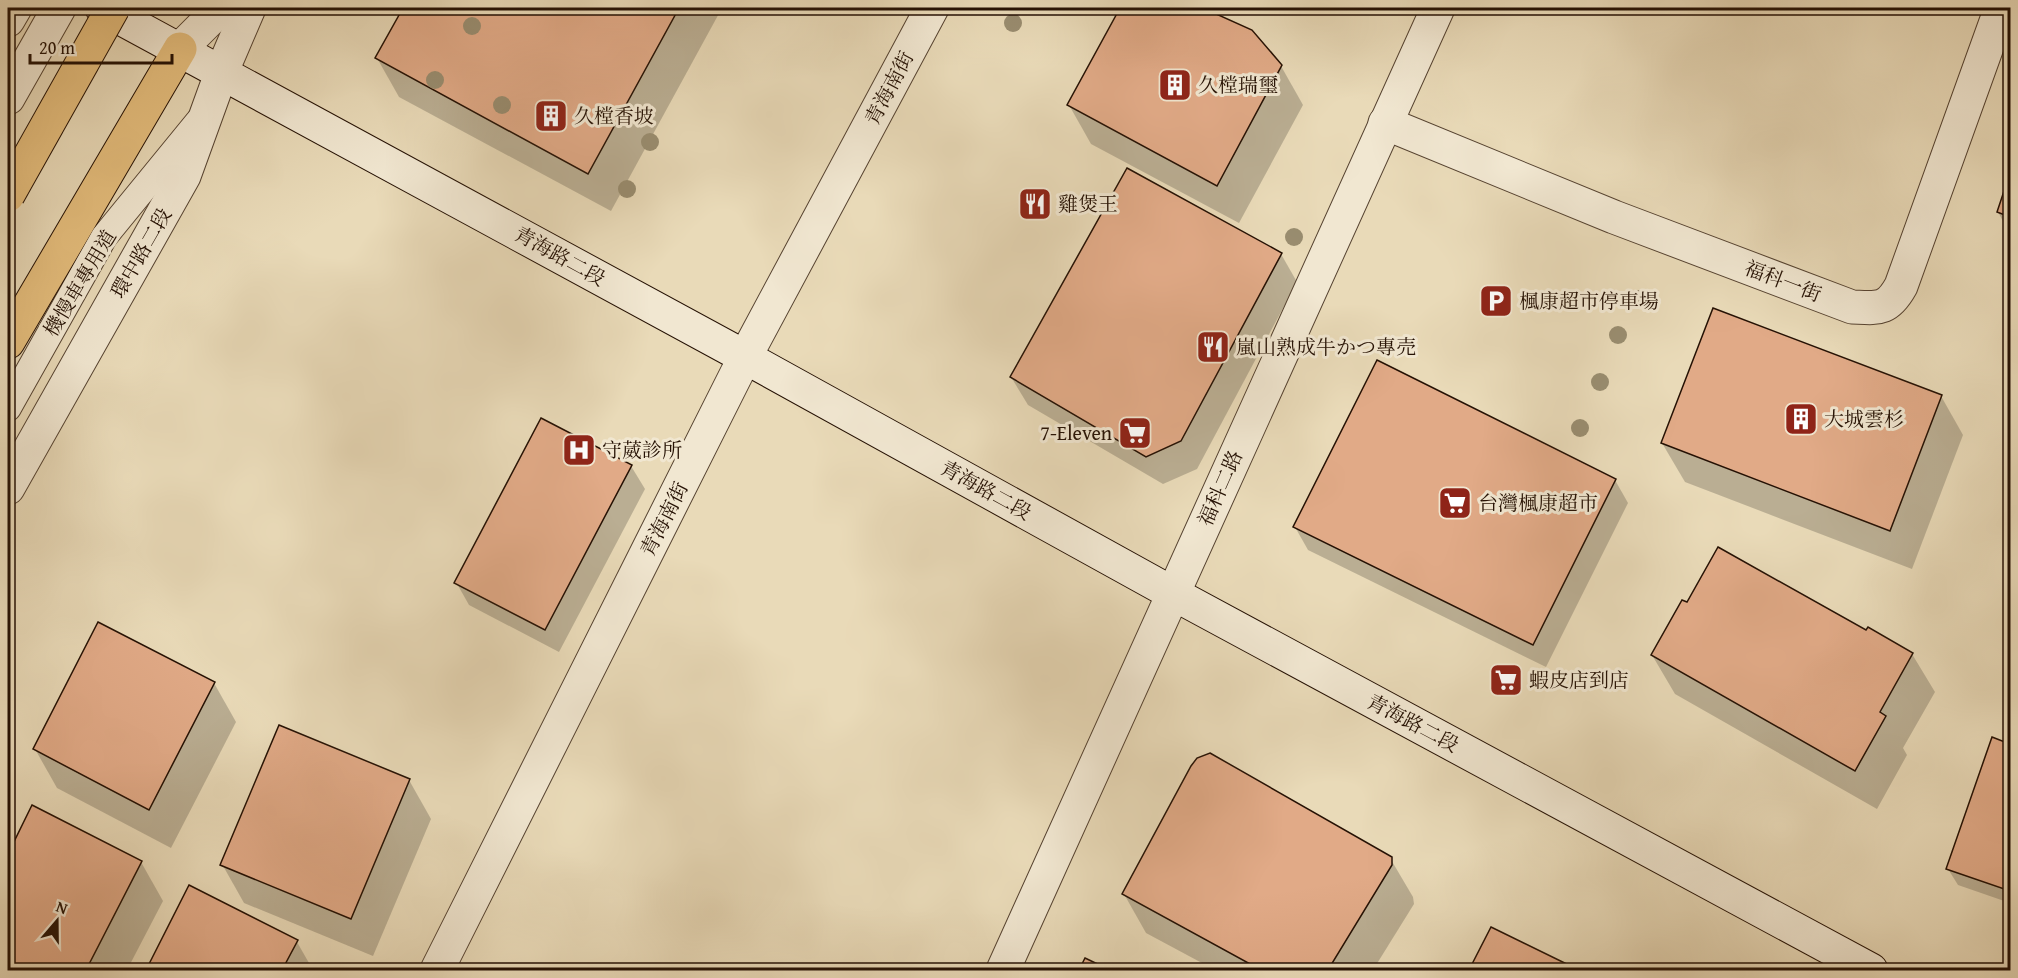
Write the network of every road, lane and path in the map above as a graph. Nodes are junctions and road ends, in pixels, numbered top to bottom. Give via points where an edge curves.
1 (15, 8) edge
2 (59, 8) edge
3 (102, 8) edge
4 (113, 8) edge
5 (221, 8) edge
6 (249, 8) edge
7 (932, 8) edge
8 (2001, 8) edge
9 (1429, 11) edge
10 (8, 20) edge
11 (180, 49) junction
12 (222, 71) junction
13 (8, 98) edge
14 (208, 110) junction
15 (1385, 123) junction
16 (8, 195) edge
17 (8, 342) edge
18 (745, 357) junction
19 (8, 408) edge
20 (8, 488) edge
21 (1172, 593) junction
22 (437, 970) edge
23 (1004, 970) edge
24 (1871, 970) edge

1 - 10 street
2 - 13 street
3 - 11 street, 青海路二段
4 - 16 highway, bridge
5 - 11 street
6 - 12 street, 環中路二段
7 - 18 street, 青海南街
8 - 15 street, 福科一街 via 1901,286 1893,301 1877,308 1852,307 1603,213
9 - 15 street, 福科二路
11 - 12 street, 青海路二段
11 - 17 highway
12 - 14 street, 環中路二段
12 - 18 street, 青海路二段
14 - 19 lane, 機慢車專用道 via 104,237
14 - 20 street, 環中路二段 via 184,176
15 - 21 street, 福科二路
18 - 21 street, 青海路二段
18 - 22 street, 青海南街
21 - 23 street, 福科二路
21 - 24 street, 青海路二段

